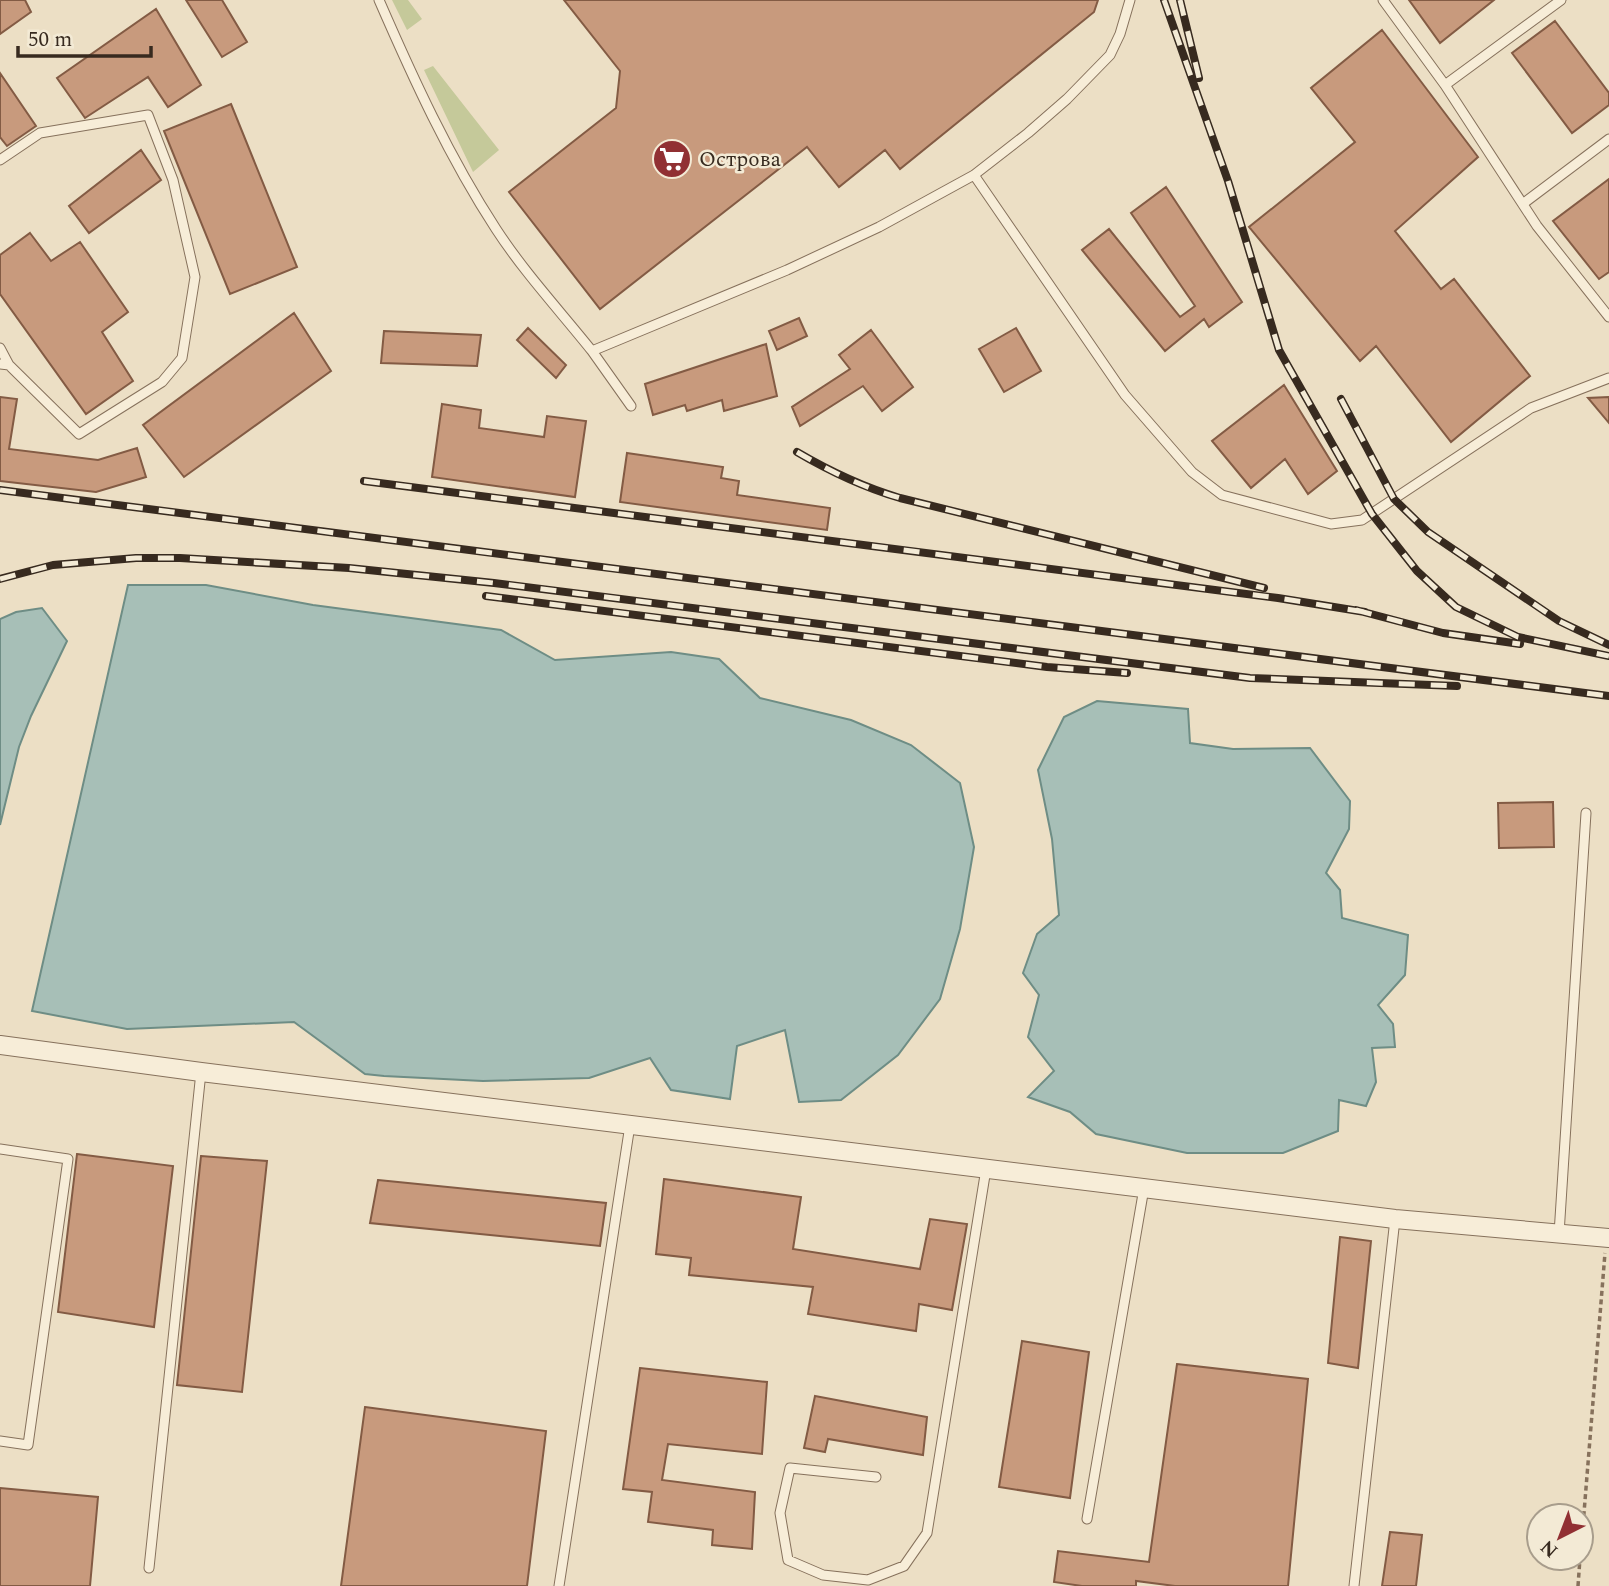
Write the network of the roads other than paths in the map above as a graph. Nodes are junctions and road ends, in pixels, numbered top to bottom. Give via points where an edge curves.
1 (379, 0) edge
2 (1130, 0) edge
3 (1383, 0) edge
4 (1561, 0) edge
5 (1446, 85) junction
6 (1609, 139) edge
7 (0, 160) edge
8 (974, 175) junction
9 (1524, 203) junction
10 (1609, 317) edge
11 (0, 348) edge
12 (592, 351) junction
13 (5, 365) edge
14 (1609, 378) edge
15 (631, 406) dead end
16 (1586, 813) dead end
17 (0, 1045) edge
18 (201, 1072) junction
19 (630, 1125) junction
20 (0, 1149) edge
21 (986, 1169) junction
22 (1144, 1188) junction
23 (1395, 1219) junction
24 (1559, 1234) junction
25 (1607, 1237) edge
26 (0, 1441) edge
27 (876, 1477) dead end
28 (1087, 1519) dead end
29 (149, 1568) dead end
30 (559, 1586) edge
31 (1354, 1586) edge

1 - 12 lane via 416,84 497,231
2 - 8 lane via 1110,55 1067,99
3 - 5 lane
4 - 5 lane
5 - 9 lane
6 - 9 lane
7 - 13 lane via 40,133 148,115 173,180 195,277 182,358 162,382 79,434
8 - 12 lane via 787,270
8 - 14 lane via 1125,395 1192,471 1222,495 1331,524 1362,520 1531,408
9 - 10 lane
11 - 13 lane
12 - 15 lane
16 - 24 lane
17 - 18 street
18 - 19 street
18 - 29 lane
19 - 21 street
19 - 30 lane
20 - 26 lane via 68,1159 28,1445
21 - 22 street
21 - 27 lane via 928,1533 904,1566 868,1580 822,1575 788,1560 780,1513 790,1468
22 - 23 street
22 - 28 lane
23 - 24 street
23 - 31 lane
24 - 25 street

